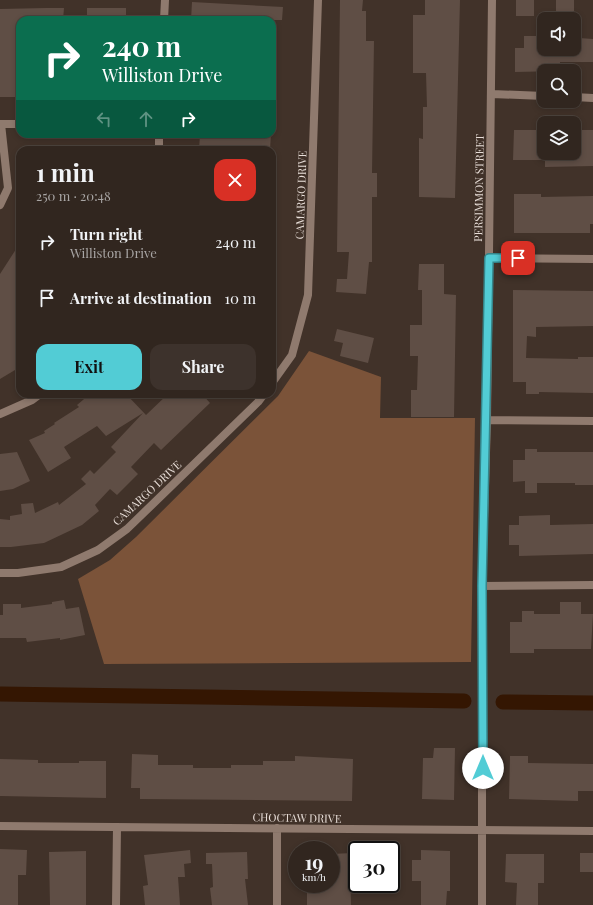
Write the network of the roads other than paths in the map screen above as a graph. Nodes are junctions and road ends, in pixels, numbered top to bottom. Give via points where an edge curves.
1 (165, 0) edge
2 (318, 0) edge
3 (492, 0) edge
4 (164, 16) edge
5 (492, 94) junction
6 (537, 96) edge
7 (581, 97) edge
8 (593, 98) edge
9 (1, 124) edge
10 (16, 124) edge
11 (0, 205) edge
12 (489, 258) junction
13 (593, 259) edge
14 (276, 377) edge
15 (35, 398) edge
16 (261, 398) edge
17 (0, 414) edge
18 (486, 420) junction
19 (593, 421) edge
20 (0, 573) edge
21 (593, 585) edge
22 (482, 586) junction
23 (0, 826) edge
24 (117, 827) junction
25 (277, 828) junction
26 (483, 831) junction
27 (593, 831) edge
28 (116, 905) edge
29 (277, 905) edge
30 (482, 905) edge

1 - 4 street
2 - 14 street, CAMARGO DRIVE via 308,295 292,355
3 - 5 street, PERSIMMON STREET
5 - 6 street
5 - 12 street, PERSIMMON STREET
7 - 8 street
9 - 10 street
9 - 11 street via 8,188
12 - 13 street
12 - 18 street, PERSIMMON STREET
15 - 17 street
16 - 20 street, CAMARGO DRIVE via 127,529 98,550 61,567
18 - 19 street
18 - 22 street, PERSIMMON STREET
21 - 22 street
22 - 26 street, PERSIMMON STREET
23 - 24 street, CHOCTAW DRIVE
24 - 25 street, CHOCTAW DRIVE
24 - 28 street
25 - 26 street, CHOCTAW DRIVE
25 - 29 street
26 - 27 street, CHOCTAW DRIVE
26 - 30 street, PERSIMMON STREET

